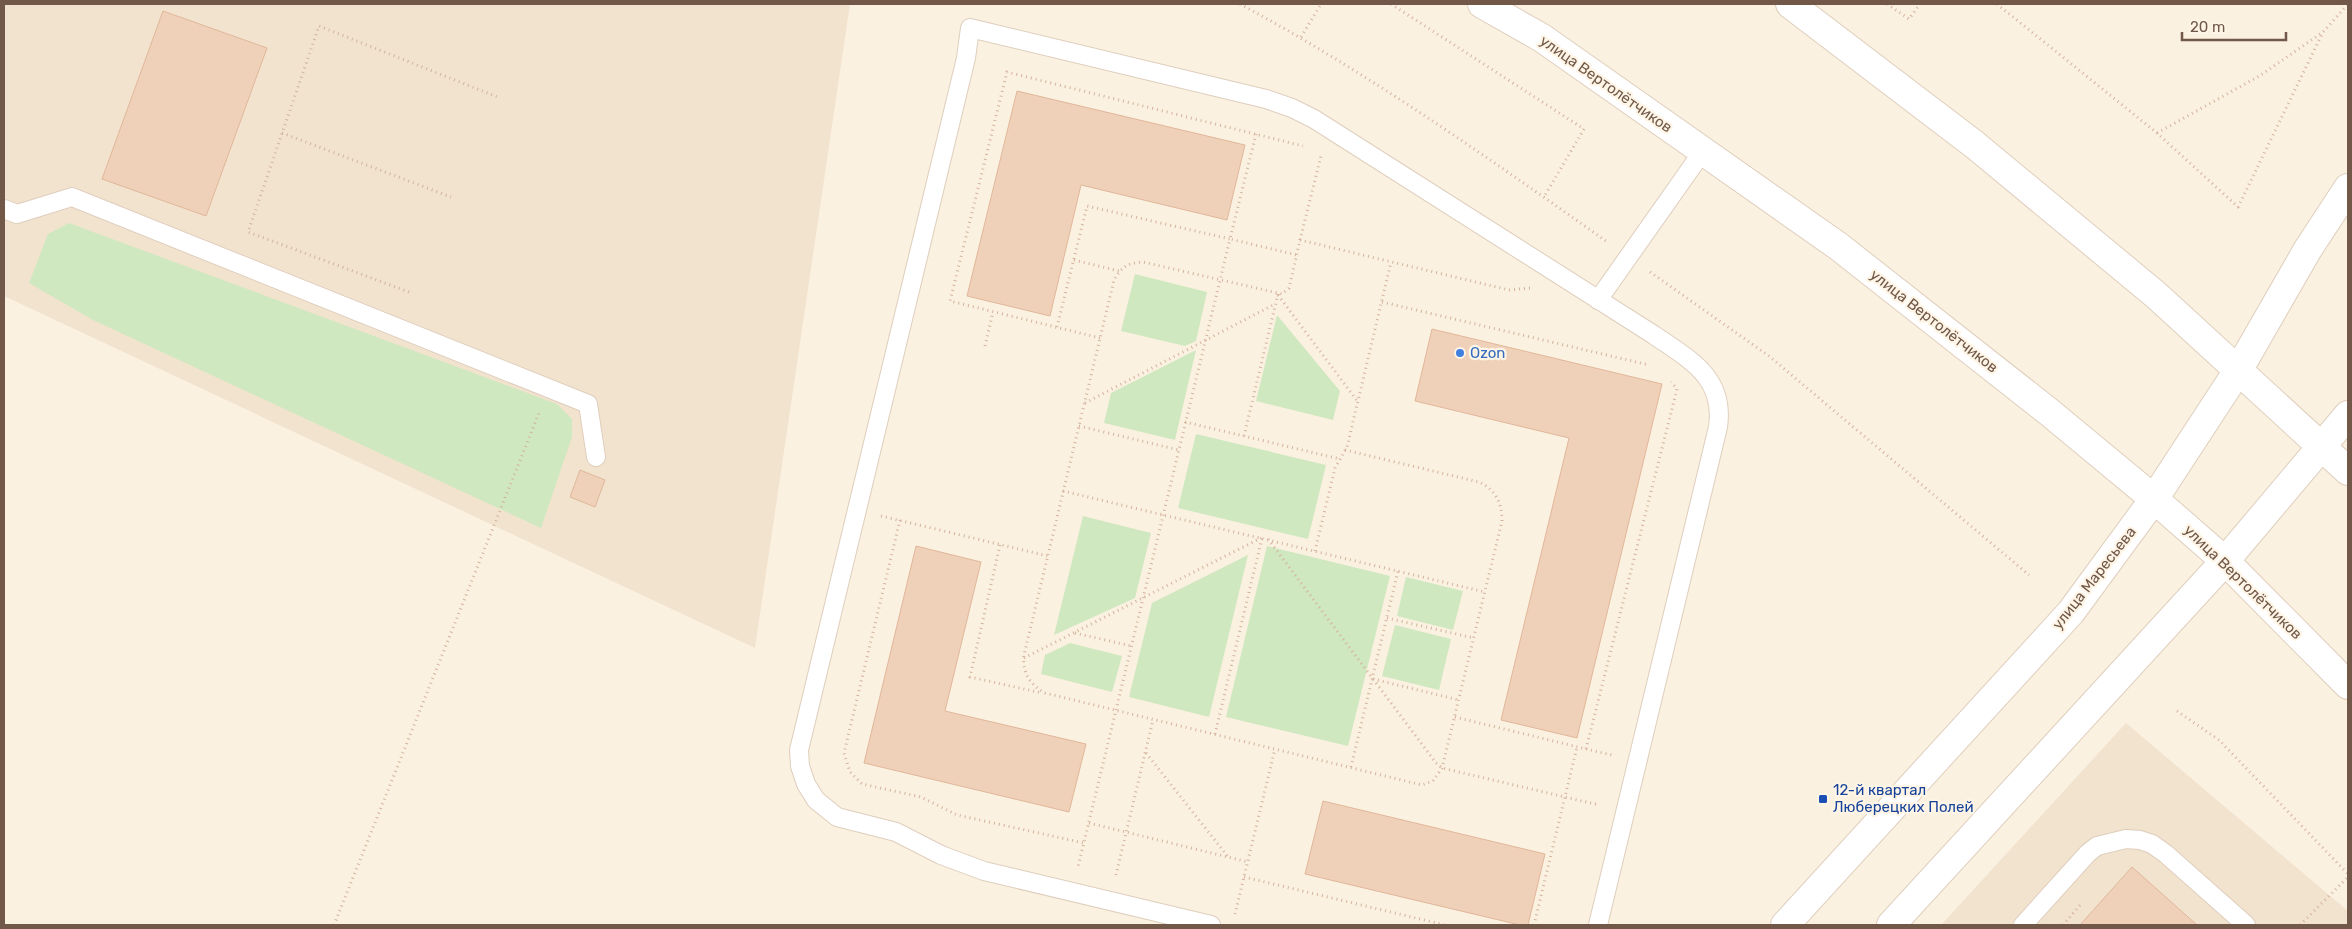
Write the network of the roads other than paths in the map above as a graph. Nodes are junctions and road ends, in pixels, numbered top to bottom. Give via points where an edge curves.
1 (1482, 4) edge
2 (1790, 4) edge
3 (1702, 151) junction
4 (2348, 188) edge
5 (4, 209) edge
6 (1598, 300) junction
7 (2239, 369) junction
8 (2348, 415) edge
9 (2321, 446) junction
10 (596, 457) dead end
11 (2348, 471) edge
12 (2154, 499) junction
13 (2225, 561) junction
14 (2348, 685) edge
15 (1211, 925) edge
16 (1598, 925) edge
17 (1785, 925) edge
18 (1891, 925) edge
19 (2023, 925) edge
20 (2246, 925) edge

1 - 3 street, улица Вертолётчиков via 1542,38
2 - 7 street via 1975,145 2171,308
3 - 6 lane
3 - 12 street, улица Вертолётчиков via 1838,246
4 - 7 street, улица Маресьева via 2308,249
5 - 10 lane via 17,214 72,198 588,404
6 - 15 lane via 1292,108 970,28 966,58 799,750 800,766 816,800 837,818 896,832 941,855 984,871
6 - 16 lane via 1702,371 1716,392 1720,414
7 - 9 street
7 - 12 street, улица Маресьева
8 - 9 street
9 - 11 street
9 - 13 street
12 - 13 street, улица Вертолётчиков
12 - 17 street, улица Маресьева via 2071,612
13 - 14 street, улица Вертолётчиков
13 - 18 street
19 - 20 lane via 2088,852 2107,842 2126,839 2152,844 2166,854

